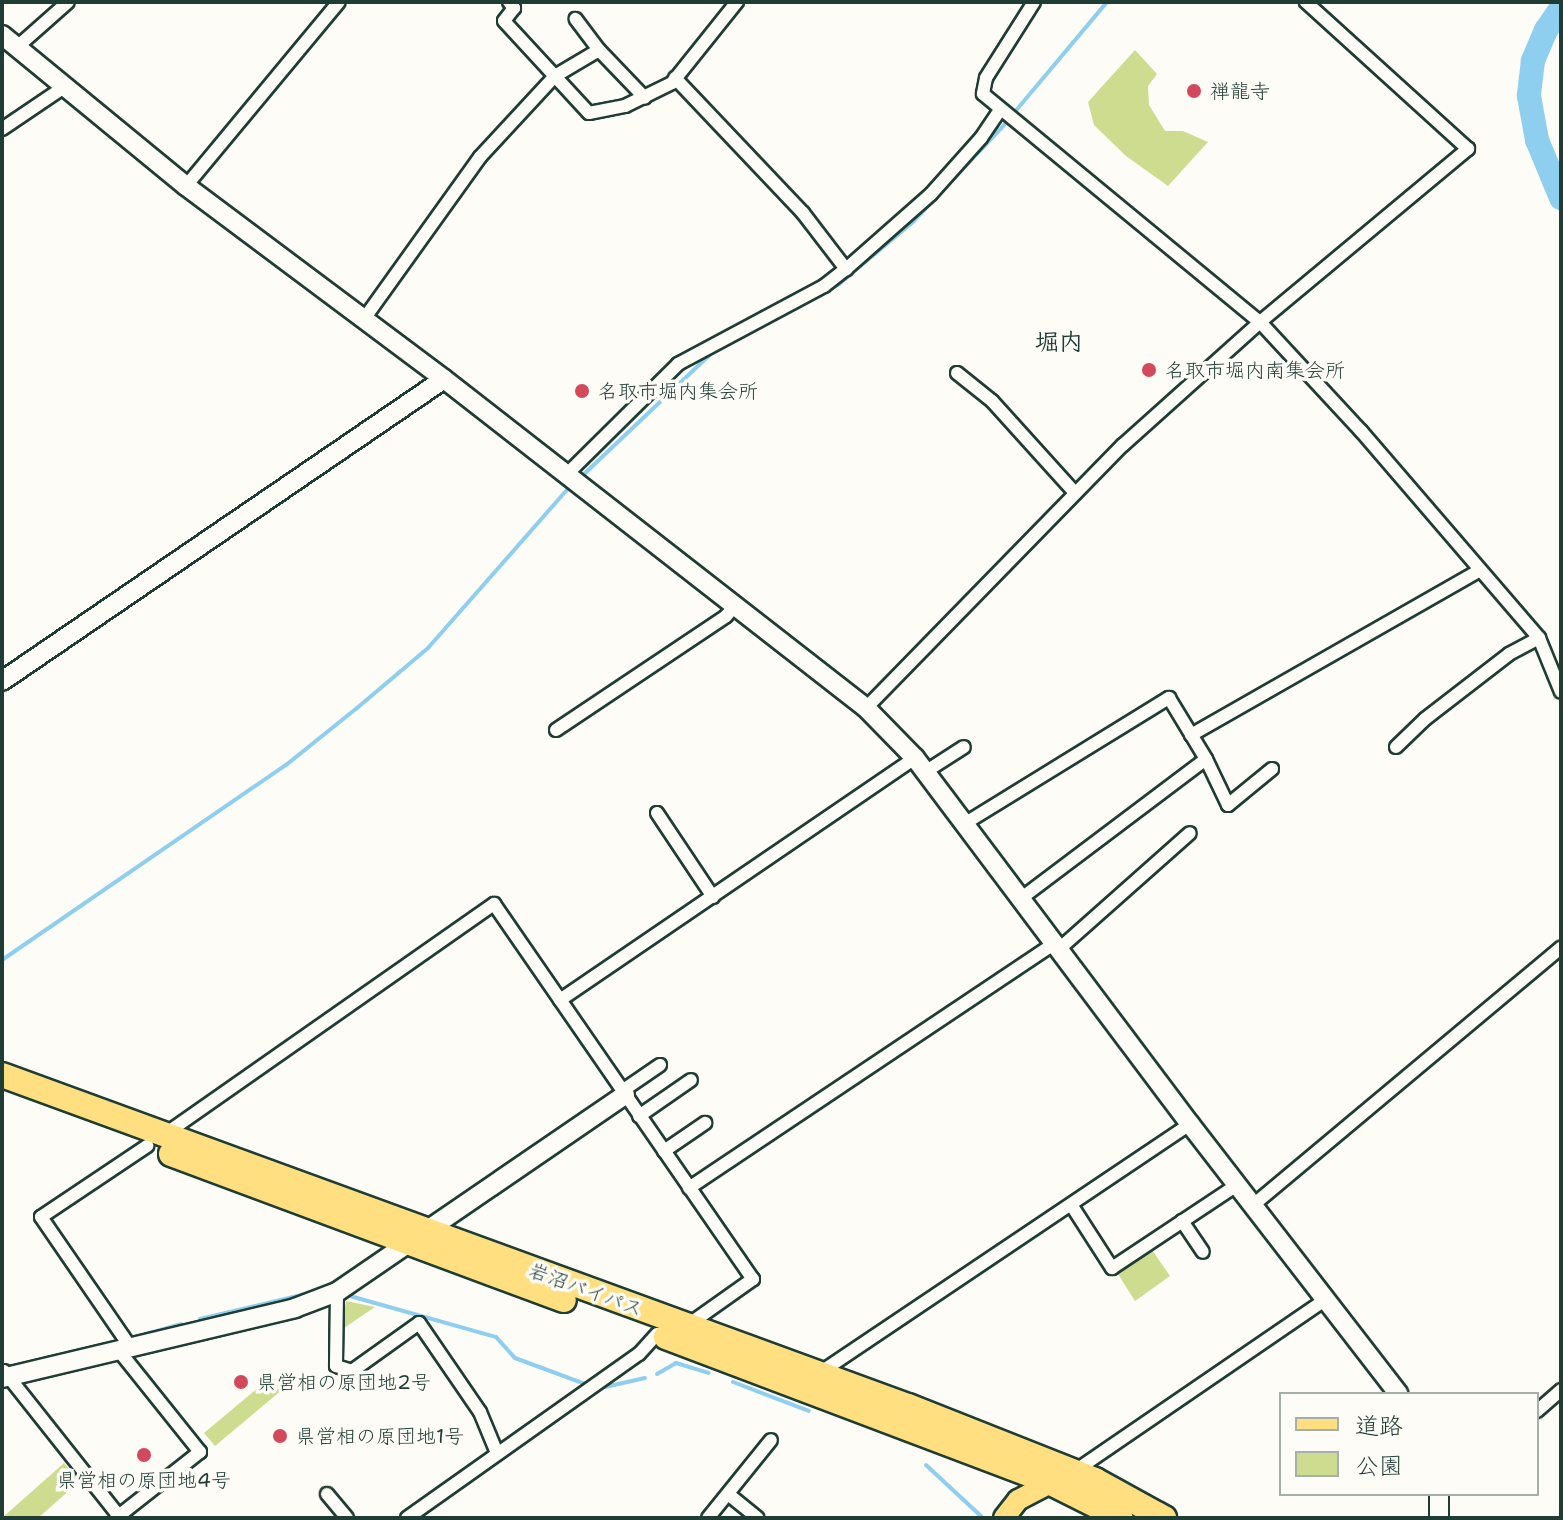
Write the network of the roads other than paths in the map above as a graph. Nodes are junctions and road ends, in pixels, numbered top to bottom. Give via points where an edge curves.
1 (68, 2) edge
2 (339, 2) edge
3 (509, 2) edge
4 (737, 2) edge
5 (1306, 2) edge
6 (1030, 4) edge
7 (576, 19) dead end
8 (9, 42) edge
9 (599, 50) junction
10 (555, 76) junction
11 (675, 78) junction
12 (64, 87) junction
13 (645, 98) junction
14 (1006, 115) junction
15 (2, 129) edge
16 (186, 186) junction
17 (846, 269) junction
18 (364, 319) junction
19 (1260, 322) junction
20 (957, 373) dead end
21 (444, 379) junction
22 (570, 480) junction
23 (1075, 493) junction
24 (1479, 571) junction
25 (734, 607) junction
26 (1539, 638) junction
27 (2, 681) edge
28 (1561, 692) edge
29 (866, 708) junction
30 (556, 730) dead end
31 (1191, 735) junction
32 (964, 747) dead end
33 (1396, 747) dead end
34 (1206, 759) junction
35 (920, 765) junction
36 (1272, 769) dead end
37 (657, 813) dead end
38 (964, 824) junction
39 (1190, 833) dead end
40 (713, 897) junction
41 (1020, 899) junction
42 (1056, 947) junction
43 (1561, 948) edge
44 (560, 1000) junction
45 (660, 1065) dead end
46 (2, 1075) edge
47 (691, 1080) dead end
48 (2, 1092) edge
49 (624, 1093) junction
50 (639, 1116) junction
51 (705, 1123) dead end
52 (1190, 1124) junction
53 (155, 1140) junction
54 (664, 1151) junction
55 (1237, 1185) junction
56 (689, 1188) junction
57 (1072, 1206) junction
58 (1252, 1206) junction
59 (1182, 1221) junction
60 (432, 1230) junction
61 (409, 1244) junction
62 (1203, 1252) dead end
63 (337, 1292) junction
64 (1326, 1299) junction
65 (685, 1327) junction
66 (657, 1334) junction
67 (125, 1350) junction
68 (818, 1374) junction
69 (4, 1375) edge
70 (1561, 1390) edge
71 (1397, 1392) edge
72 (1539, 1409) edge
73 (771, 1440) dead end
74 (497, 1453) junction
75 (1074, 1472) junction
76 (1049, 1482) junction
77 (327, 1494) dead end
78 (728, 1494) junction
79 (1439, 1496) edge
80 (413, 1514) edge
81 (117, 1517) edge
82 (347, 1518) edge
83 (430, 1518) edge
84 (708, 1518) edge
85 (758, 1518) edge
86 (1004, 1518) edge
87 (1121, 1518) edge
88 (1164, 1518) edge
89 (1439, 1518) edge

1 - 8 street
2 - 16 street
3 - 10 street via 514,8 504,21
4 - 11 street
5 - 19 street via 1468,149
6 - 14 street via 986,78 983,94
7 - 9 street
8 - 12 street
9 - 10 street
9 - 13 street
10 - 13 street via 589,113
10 - 18 street via 480,157
11 - 13 street
11 - 17 street via 803,213
12 - 15 street
12 - 16 street
14 - 17 street via 931,194
14 - 19 street
16 - 18 street
17 - 22 street via 678,364
18 - 21 street
19 - 23 street
19 - 24 street
20 - 23 street via 992,401
21 - 22 street
21 - 27 street
22 - 25 street
23 - 29 street
24 - 26 street
24 - 31 street
25 - 29 street
25 - 30 street
26 - 28 street
26 - 33 street via 1509,654
29 - 35 street
31 - 34 street
31 - 38 street via 1169,698
32 - 35 street
34 - 36 street via 1228,805
34 - 41 street
35 - 38 street
35 - 40 street
37 - 40 street
38 - 41 street
39 - 42 street
40 - 44 street
41 - 42 street
42 - 52 street
42 - 56 street
43 - 58 street
44 - 49 street
44 - 53 street via 494,904
45 - 49 street
46 - 53 highway, 岩沼バイパス
47 - 50 street
48 - 53 highway, 岩沼バイパス
49 - 50 street
49 - 60 street
50 - 54 street
51 - 54 street
52 - 55 street
52 - 57 street
53 - 60 highway, 岩沼バイパス
53 - 61 highway, 岩沼バイパス
53 - 67 street via 41,1217
54 - 56 street
55 - 58 street
55 - 59 street
56 - 65 street via 753,1279
57 - 59 street via 1112,1268
57 - 68 street
58 - 64 street
59 - 62 street
60 - 61 street
60 - 65 highway, 岩沼バイパス
61 - 63 street
61 - 66 highway, 岩沼バイパス
63 - 67 street via 295,1308
63 - 74 street via 336,1366 352,1371 419,1323 480,1412
64 - 71 street
64 - 75 street
65 - 68 highway, 岩沼バイパス
66 - 74 street via 639,1354
66 - 76 highway, 岩沼バイパス
67 - 69 street
67 - 81 street via 200,1452
68 - 75 highway, 岩沼バイパス
69 - 81 street
70 - 72 street
73 - 78 street
74 - 80 street
75 - 76 main road
75 - 88 highway, 岩沼バイパス
76 - 86 main road via 1018,1500
76 - 87 highway, 岩沼バイパス
77 - 82 street
78 - 84 street
78 - 85 street
79 - 89 street
80 - 83 street

